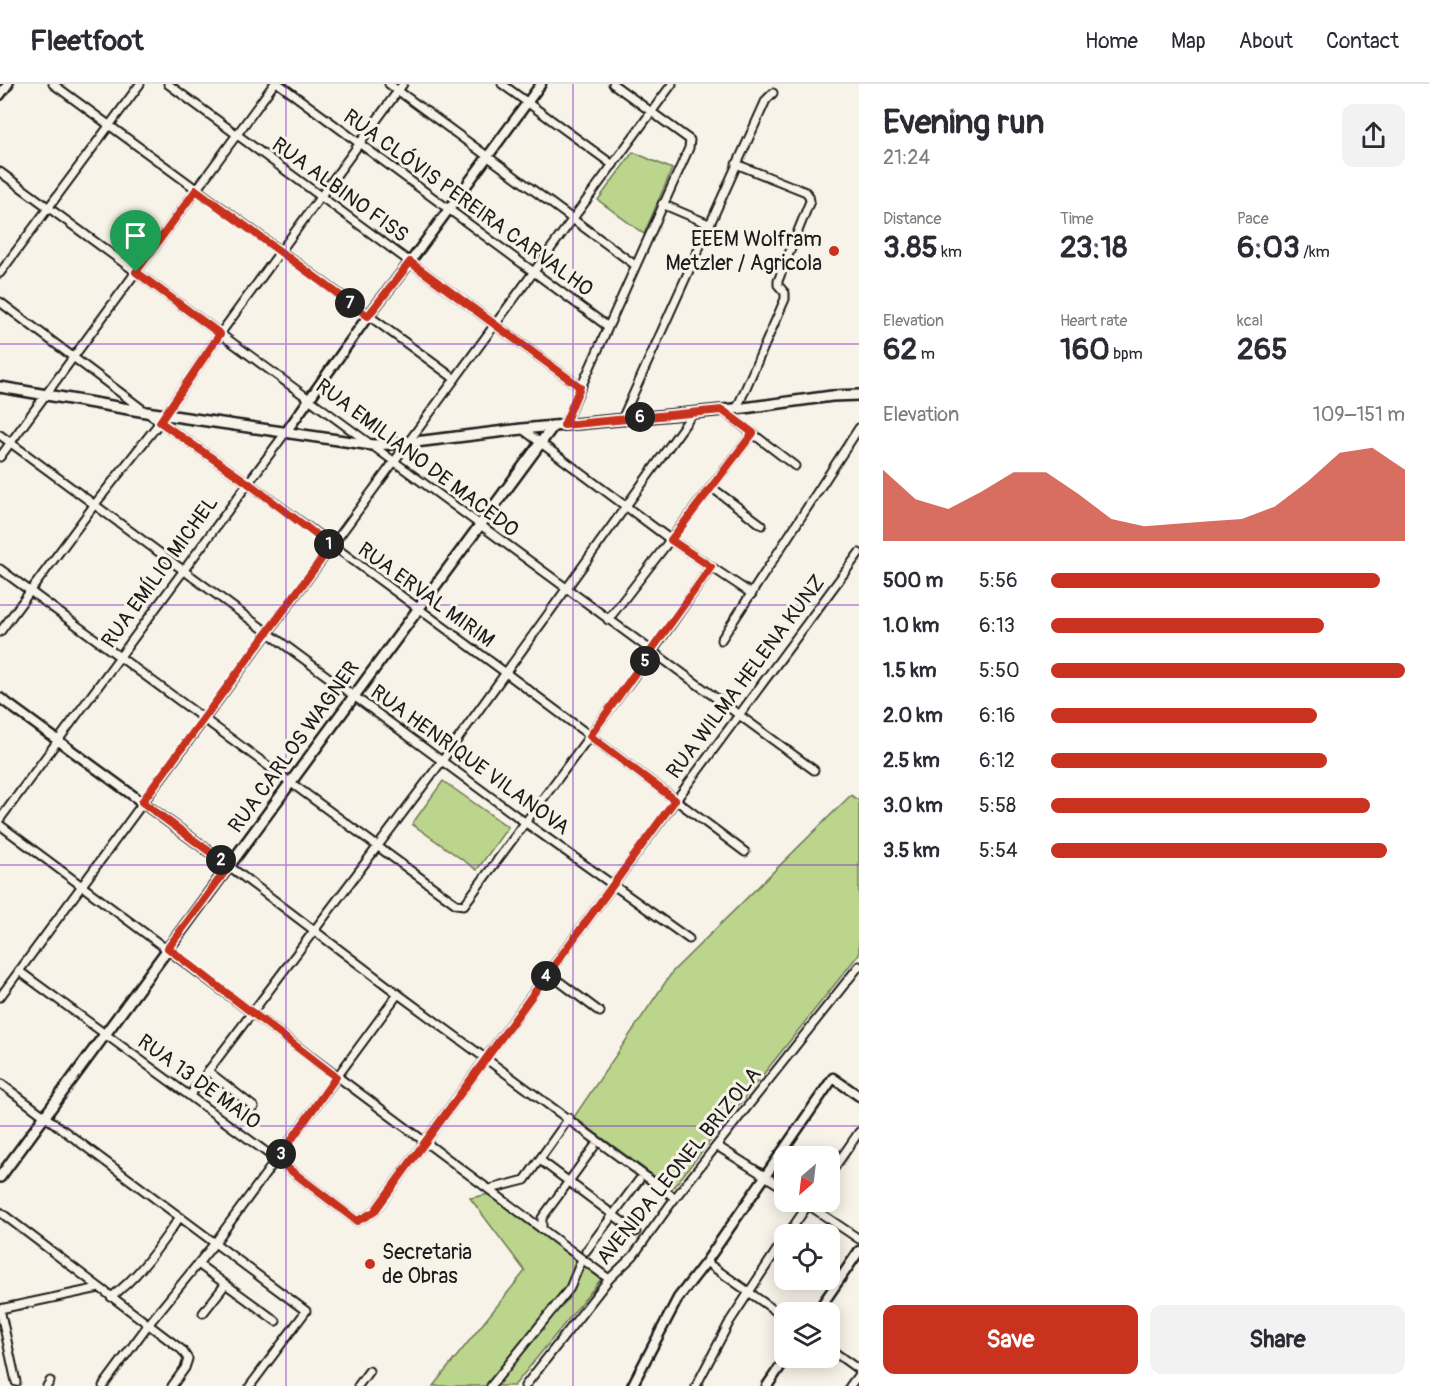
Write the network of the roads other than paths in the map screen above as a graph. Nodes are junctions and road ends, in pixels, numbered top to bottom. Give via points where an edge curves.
1 (8, 84) edge
2 (53, 84) edge
3 (140, 84) edge
4 (168, 84) edge
5 (274, 84) edge
6 (279, 84) edge
7 (389, 84) edge
8 (502, 84) edge
9 (541, 84) edge
10 (613, 84) edge
11 (672, 84) edge
12 (401, 87) edge
13 (773, 93) dead end
14 (0, 95) edge
15 (527, 103) junction
16 (651, 111) junction
17 (109, 126) junction
18 (237, 135) junction
19 (360, 143) junction
20 (488, 157) junction
21 (736, 164) junction
22 (613, 165) junction
23 (0, 172) edge
24 (196, 190) junction
25 (321, 196) junction
26 (662, 204) junction
27 (48, 208) junction
28 (449, 209) junction
29 (573, 220) junction
30 (709, 224) junction
31 (280, 251) junction
32 (410, 262) junction
33 (635, 265) junction
34 (136, 272) junction
35 (534, 272) junction
36 (0, 273) edge
37 (0, 302) edge
38 (368, 316) junction
39 (496, 325) junction
40 (607, 326) junction
41 (220, 334) junction
42 (74, 356) junction
43 (455, 379) junction
44 (0, 387) edge
45 (580, 387) junction
46 (46, 394) junction
47 (859, 395) edge
48 (309, 399) junction
49 (736, 408) junction
50 (722, 410) junction
51 (146, 412) junction
52 (694, 412) junction
53 (163, 418) junction
54 (622, 419) junction
55 (564, 425) junction
56 (554, 426) junction
57 (522, 429) junction
58 (859, 429) edge
59 (286, 432) junction
60 (753, 433) junction
61 (0, 435) edge
62 (11, 442) junction
63 (407, 443) junction
64 (541, 443) junction
65 (372, 445) junction
66 (0, 457) edge
67 (394, 461) junction
68 (795, 466) dead end
69 (248, 483) junction
70 (711, 488) junction
71 (95, 504) junction
72 (626, 506) junction
73 (762, 525) dead end
74 (480, 526) junction
75 (671, 540) junction
76 (331, 546) junction
77 (859, 553) edge
78 (711, 567) junction
79 (0, 569) edge
80 (184, 570) junction
81 (566, 589) junction
82 (30, 592) junction
83 (752, 594) junction
84 (418, 609) junction
85 (609, 620) junction
86 (0, 632) edge
87 (268, 632) junction
88 (721, 640) dead end
89 (652, 652) junction
90 (119, 658) junction
91 (506, 673) junction
92 (355, 696) junction
93 (0, 698) edge
94 (740, 715) junction
95 (204, 719) junction
96 (590, 736) junction
97 (58, 741) junction
98 (442, 761) junction
99 (814, 770) dead end
100 (291, 782) junction
101 (675, 800) junction
102 (142, 802) junction
103 (0, 819) edge
104 (526, 823) junction
105 (0, 825) edge
106 (377, 846) junction
107 (745, 852) dead end
108 (229, 866) junction
109 (613, 885) junction
110 (81, 886) junction
111 (314, 930) junction
112 (689, 939) dead end
113 (168, 948) junction
114 (859, 966) edge
115 (19, 970) junction
116 (548, 972) junction
117 (398, 994) junction
118 (0, 997) edge
119 (251, 1012) junction
120 (600, 1012) dead end
121 (106, 1033) junction
122 (486, 1057) junction
123 (208, 1071) junction
124 (336, 1077) junction
125 (0, 1083) edge
126 (190, 1095) junction
127 (859, 1096) edge
128 (254, 1107) dead end
129 (45, 1116) junction
130 (569, 1118) junction
131 (859, 1132) edge
132 (425, 1141) junction
133 (717, 1146) junction
134 (594, 1147) dead end
135 (277, 1160) junction
136 (540, 1160) junction
137 (840, 1160) edge
138 (767, 1176) junction
139 (0, 1177) edge
140 (639, 1180) dead end
141 (774, 1181) edge
142 (569, 1182) junction
143 (490, 1189) junction
144 (675, 1198) junction
145 (0, 1212) edge
146 (821, 1212) edge
147 (613, 1215) junction
148 (180, 1217) junction
149 (357, 1221) joint
150 (542, 1229) junction
151 (636, 1232) dead end
152 (859, 1239) edge
153 (214, 1244) junction
154 (859, 1251) edge
155 (774, 1254) edge
156 (584, 1255) junction
157 (706, 1262) junction
158 (198, 1264) junction
159 (609, 1279) junction
160 (225, 1285) junction
161 (99, 1288) junction
162 (749, 1293) junction
163 (111, 1297) junction
164 (824, 1302) edge
165 (0, 1309) edge
166 (774, 1310) edge
167 (203, 1313) dead end
168 (276, 1321) dead end
169 (148, 1325) junction
170 (840, 1357) edge
171 (779, 1368) edge
172 (369, 1371) dead end
173 (859, 1372) edge
174 (16, 1382) dead end
175 (103, 1386) edge
176 (172, 1386) edge
177 (250, 1386) edge
178 (358, 1386) edge
179 (491, 1386) edge
180 (525, 1386) edge
181 (632, 1386) edge
182 (696, 1386) edge
183 (767, 1386) edge
184 (850, 1386) edge

1 - 14 street
2 - 17 street
3 - 17 street
4 - 18 street, RUA ALBINO FISS
5 - 18 street
6 - 19 street, RUA CLÓVIS PEREIRA CARVALHO
7 - 12 street
8 - 15 street
9 - 15 street, RUA EMÍLIO MICHEL
10 - 16 street
11 - 16 street
12 - 19 street
12 - 20 street
13 - 21 street
15 - 20 street, RUA EMÍLIO MICHEL
15 - 22 street
16 - 22 street
16 - 26 street via 690,140
17 - 24 street
17 - 27 street
18 - 24 street
18 - 25 street, RUA ALBINO FISS
19 - 25 street
19 - 28 street, RUA CLÓVIS PEREIRA CARVALHO
20 - 28 street, RUA EMÍLIO MICHEL
20 - 29 street
21 - 30 street
21 - 49 street via 809,196 778,281 785,299
22 - 29 street
23 - 27 street, RUA EMILIANO DE MACEDO
24 - 31 street
24 - 34 street
25 - 31 street
25 - 32 street, RUA ALBINO FISS
26 - 30 street
26 - 33 street
27 - 34 street, RUA EMILIANO DE MACEDO
27 - 36 street
28 - 32 street, RUA EMÍLIO MICHEL
28 - 35 street, RUA CLÓVIS PEREIRA CARVALHO
29 - 33 street
29 - 35 street
30 - 54 street
31 - 38 street
31 - 41 street
32 - 38 street, RUA EMÍLIO MICHEL
32 - 39 street, RUA ALBINO FISS
33 - 40 street
34 - 41 street, RUA EMILIANO DE MACEDO
34 - 42 street
35 - 39 street
35 - 40 street, RUA CLÓVIS PEREIRA CARVALHO
37 - 42 street
38 - 43 street
38 - 48 street, RUA EMÍLIO MICHEL
39 - 43 street
39 - 45 street, RUA ALBINO FISS
40 - 45 street
41 - 48 street, RUA EMILIANO DE MACEDO
41 - 53 street
42 - 46 street
42 - 51 street
43 - 63 street
44 - 46 main road
45 - 55 street
46 - 51 main road
46 - 62 street
47 - 49 main road
48 - 59 street, RUA EMÍLIO MICHEL
48 - 65 street, RUA EMILIANO DE MACEDO
49 - 50 main road
50 - 52 main road
50 - 60 street
51 - 53 main road
52 - 54 main road
52 - 72 street
53 - 59 main road
53 - 69 street, RUA ERVAL MIRIM
53 - 71 street
54 - 55 main road
55 - 56 main road
56 - 57 main road
56 - 64 main road, RUA CARLOS WAGNER
57 - 63 main road
57 - 64 street
58 - 83 street
59 - 65 main road
59 - 69 street, RUA EMÍLIO MICHEL
60 - 68 street
60 - 70 street
61 - 62 street, RUA HENRIQUE VILANOVA
62 - 66 street
62 - 71 street, RUA HENRIQUE VILANOVA
63 - 65 main road
63 - 67 street
64 - 72 street
64 - 74 main road, RUA CARLOS WAGNER
65 - 67 street, RUA EMILIANO DE MACEDO
67 - 74 street, RUA EMILIANO DE MACEDO
67 - 76 street
69 - 76 street, RUA ERVAL MIRIM
69 - 80 street, RUA EMÍLIO MICHEL
70 - 73 street
70 - 75 street
71 - 80 street, RUA HENRIQUE VILANOVA
71 - 82 street
72 - 75 street
72 - 81 street
74 - 81 street, RUA EMILIANO DE MACEDO
74 - 84 main road, RUA CARLOS WAGNER
75 - 78 street
75 - 85 street
76 - 84 street, RUA ERVAL MIRIM
76 - 87 street
77 - 94 street, RUA WILMA HELENA KUNZ
78 - 83 street
78 - 89 street
79 - 82 street
80 - 87 street, RUA HENRIQUE VILANOVA
80 - 90 street, RUA EMÍLIO MICHEL
81 - 85 street, RUA EMILIANO DE MACEDO
81 - 91 street
82 - 86 street
82 - 90 street
83 - 88 street
84 - 91 street, RUA ERVAL MIRIM
84 - 92 main road, RUA CARLOS WAGNER
85 - 89 street, RUA EMILIANO DE MACEDO
87 - 92 street, RUA HENRIQUE VILANOVA
87 - 95 street
89 - 94 street, RUA EMILIANO DE MACEDO
89 - 96 street
90 - 95 street
90 - 97 street, RUA EMÍLIO MICHEL
91 - 96 street, RUA ERVAL MIRIM
91 - 98 street
92 - 98 street, RUA HENRIQUE VILANOVA
92 - 100 main road, RUA CARLOS WAGNER
93 - 97 street
94 - 99 street, RUA EMILIANO DE MACEDO
94 - 101 street, RUA WILMA HELENA KUNZ
95 - 100 street
95 - 102 street
96 - 101 street, RUA ERVAL MIRIM
96 - 104 street
97 - 102 street
97 - 103 street, RUA EMÍLIO MICHEL
98 - 104 street, RUA HENRIQUE VILANOVA
98 - 106 street
100 - 106 street
100 - 108 main road, RUA CARLOS WAGNER
101 - 107 street, RUA ERVAL MIRIM
101 - 109 street, RUA WILMA HELENA KUNZ
102 - 108 street
102 - 110 street
104 - 106 street via 464,905 456,904
104 - 109 street, RUA HENRIQUE VILANOVA
105 - 110 street
106 - 111 street
108 - 111 street
108 - 113 main road, RUA CARLOS WAGNER
109 - 112 street, RUA HENRIQUE VILANOVA
109 - 116 street, RUA WILMA HELENA KUNZ
110 - 113 street
110 - 115 street
111 - 117 street
111 - 119 street
113 - 119 street
113 - 121 main road, RUA CARLOS WAGNER
114 - 133 street, AVENIDA LEONEL BRIZOLA
115 - 118 street
115 - 121 street, RUA 13 DE MAIO
116 - 120 street
116 - 122 street, RUA WILMA HELENA KUNZ
117 - 122 street
117 - 124 street
119 - 123 street
119 - 124 street
121 - 126 street, RUA 13 DE MAIO
121 - 129 main road, RUA CARLOS WAGNER
122 - 130 street
122 - 132 street, RUA WILMA HELENA KUNZ
123 - 126 street
123 - 128 street
124 - 132 street
124 - 135 street
125 - 129 street
126 - 135 street, RUA 13 DE MAIO
127 - 138 street via 833,1078
129 - 139 main road, RUA CARLOS WAGNER
129 - 148 street
130 - 136 street
130 - 144 street
131 - 137 street
132 - 143 street
132 - 149 street, RUA WILMA HELENA KUNZ via 374,1212
133 - 138 street
133 - 144 street, AVENIDA LEONEL BRIZOLA
134 - 142 street
135 - 149 street, RUA 13 DE MAIO
135 - 153 street
136 - 142 street
136 - 143 street via 525,1180
138 - 141 street
138 - 157 street
140 - 147 street
142 - 147 street
142 - 150 street via 542,1218
143 - 150 street
144 - 159 street, AVENIDA LEONEL BRIZOLA via 633,1256
145 - 161 street
146 - 152 street
147 - 151 street
147 - 156 street
148 - 153 street
148 - 163 street via 144,1266
150 - 156 street
153 - 158 street
153 - 177 street via 306,1311
154 - 164 street
155 - 162 street
156 - 159 street
156 - 179 street via 570,1288
157 - 162 street
157 - 181 street via 678,1298
158 - 160 street
158 - 169 street
159 - 180 street, AVENIDA LEONEL BRIZOLA
160 - 167 street
160 - 168 street
161 - 163 street
161 - 165 street
162 - 166 street
162 - 182 street
163 - 169 street
165 - 174 street
169 - 175 street
169 - 176 street via 188,1359
170 - 173 street
171 - 183 street
172 - 178 street
173 - 184 street

